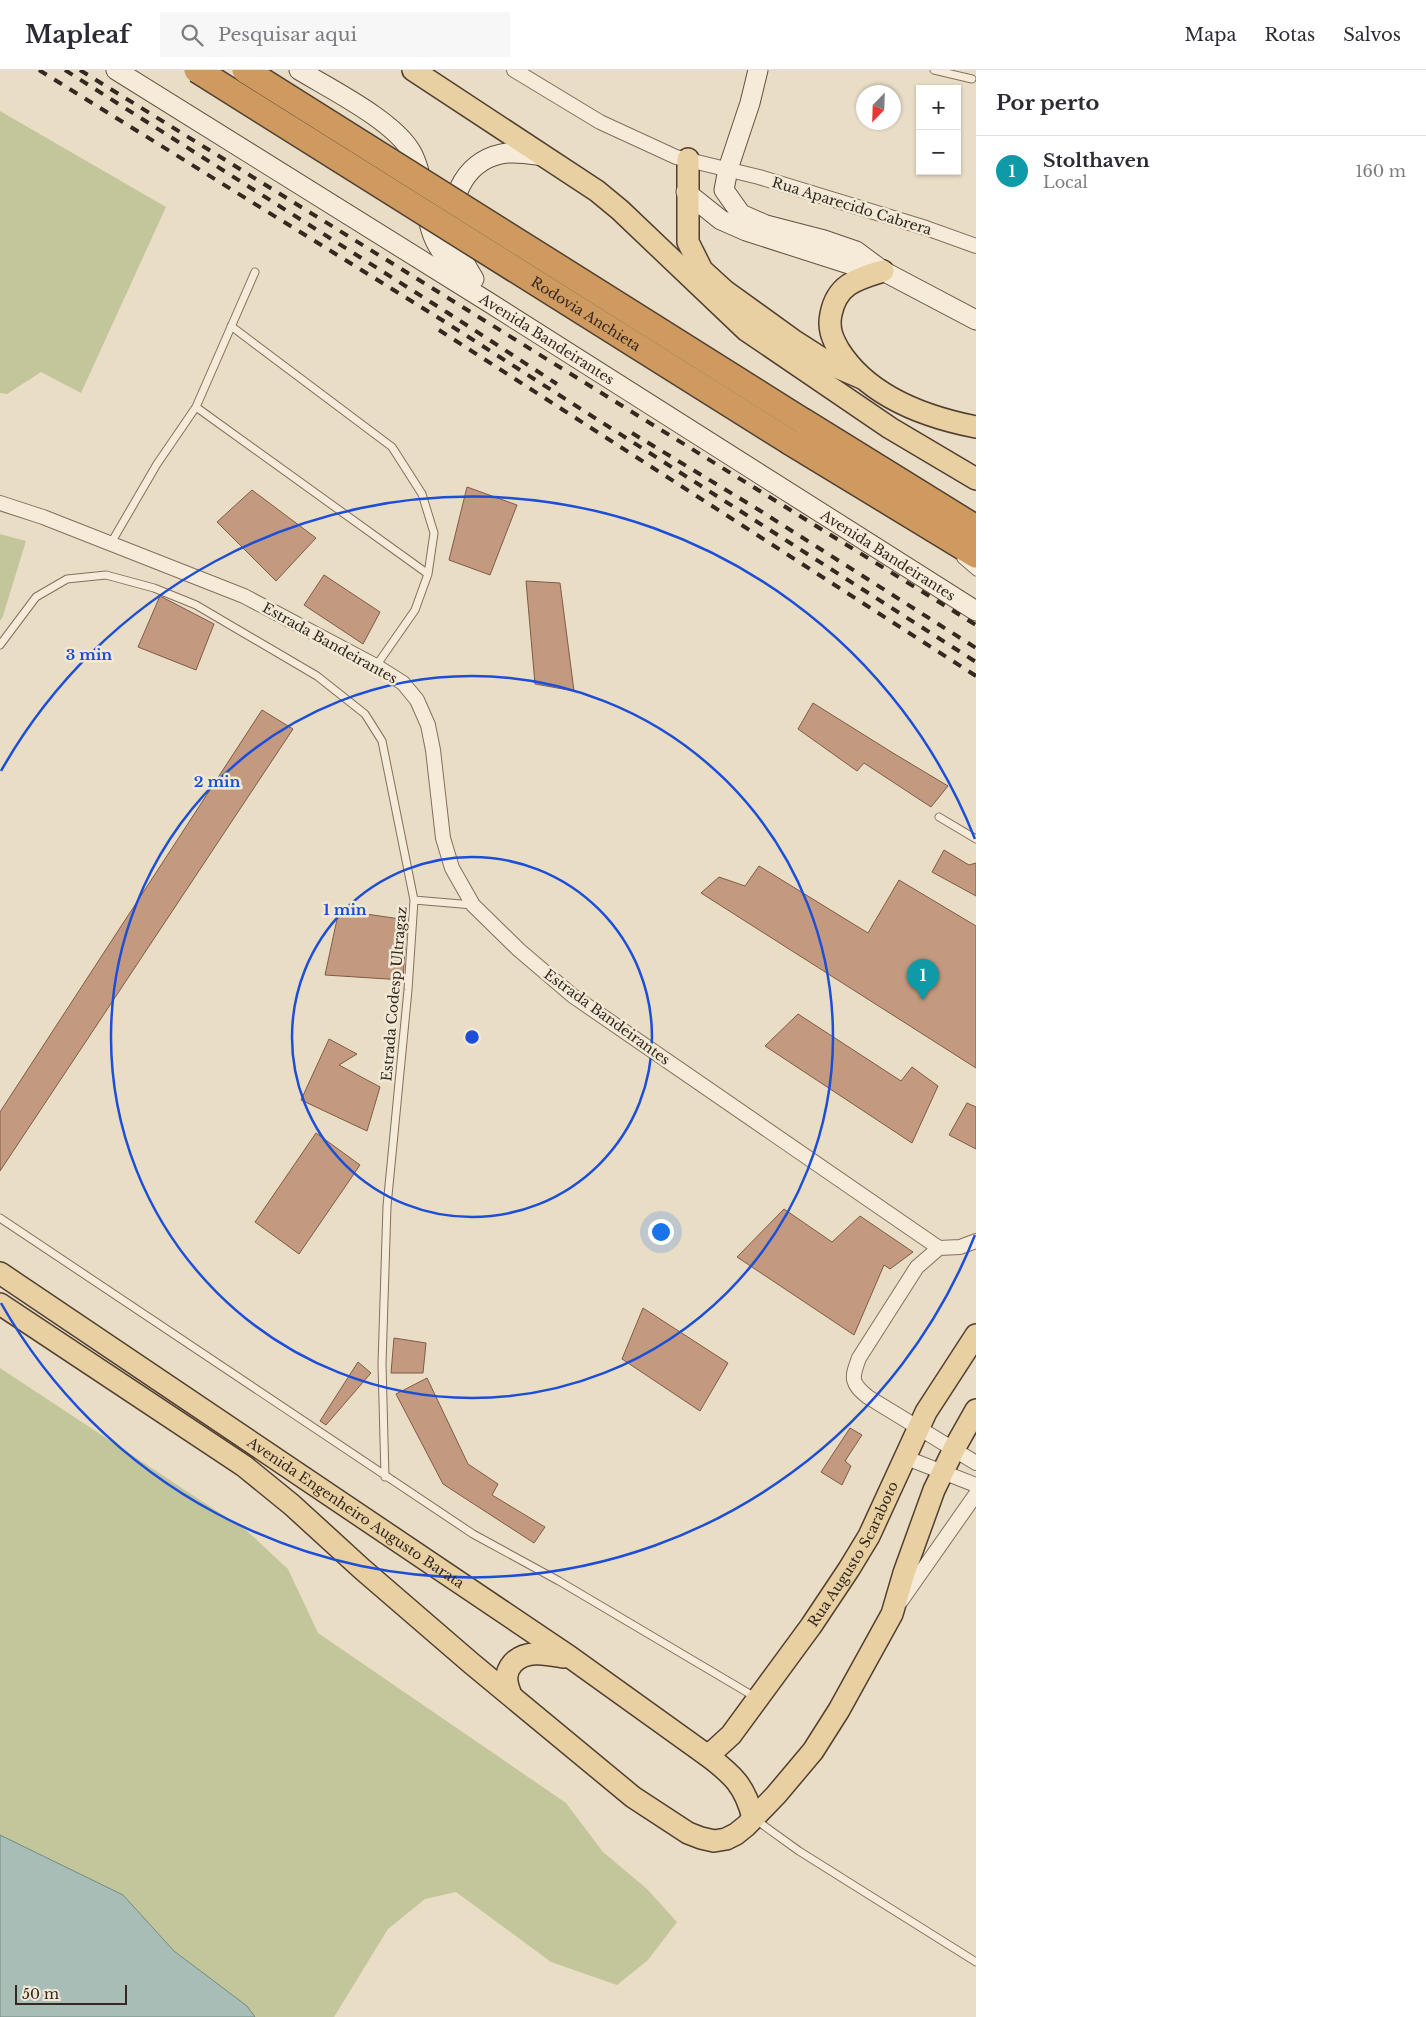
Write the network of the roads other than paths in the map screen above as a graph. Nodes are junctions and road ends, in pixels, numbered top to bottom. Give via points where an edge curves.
1 (116, 70) edge
2 (197, 70) edge
3 (245, 70) edge
4 (299, 70) edge
5 (412, 70) edge
6 (514, 70) edge
7 (758, 70) edge
8 (934, 70) edge
9 (972, 79) dead end
10 (546, 157) junction
11 (688, 159) junction
12 (728, 169) junction
13 (686, 192) junction
14 (974, 240) edge
15 (883, 271) junction
16 (255, 272) dead end
17 (490, 303) junction
18 (976, 320) edge
19 (231, 326) junction
20 (862, 378) junction
21 (196, 407) junction
22 (976, 427) edge
23 (976, 479) edge
24 (0, 503) edge
25 (918, 520) junction
26 (976, 528) edge
27 (111, 543) junction
28 (947, 546) dead end
29 (965, 554) edge
30 (976, 572) edge
31 (428, 574) junction
32 (976, 611) edge
33 (0, 645) edge
34 (376, 666) junction
35 (939, 817) dead end
36 (976, 839) edge
37 (414, 900) junction
38 (473, 905) junction
39 (0, 1218) edge
40 (976, 1241) edge
41 (939, 1248) junction
42 (0, 1273) edge
43 (0, 1304) edge
44 (976, 1336) edge
45 (976, 1410) edge
46 (917, 1428) junction
47 (954, 1449) junction
48 (904, 1457) junction
49 (976, 1463) edge
50 (942, 1472) junction
51 (385, 1476) junction
52 (976, 1485) edge
53 (976, 1494) edge
54 (892, 1614) junction
55 (570, 1657) junction
56 (511, 1695) junction
57 (757, 1698) junction
58 (708, 1756) junction
59 (753, 1818) junction
60 (976, 1962) edge

1 - 17 main road, Avenida Bandeirantes
2 - 25 highway, Rodovia Anchieta, bridge
3 - 26 highway, Rodovia Anchieta, bridge
4 - 17 main road via 376,118 411,152 418,169 431,231 440,249 449,263
5 - 10 main road
6 - 11 street, Rua Aparecido Cabrera via 600,122 676,157
7 - 12 main road
8 - 9 lane
10 - 17 main road via 518,152 486,159 463,181 454,197 451,216 455,242 463,261
10 - 23 main road via 620,210 746,330 890,428
11 - 12 street, Rua Aparecido Cabrera
11 - 13 main road
12 - 14 street, Rua Aparecido Cabrera
12 - 15 main road via 724,190 741,214 766,225 856,251
13 - 15 main road via 721,220 746,231 852,265
13 - 20 main road via 688,242 702,270 793,340 832,365
15 - 18 main road
15 - 20 main road via 847,286 834,303 830,321 837,347
16 - 19 lane
17 - 32 main road, Avenida Bandeirantes
19 - 21 lane
19 - 31 lane via 392,447 422,494 434,532
20 - 22 main road via 887,396 944,421
21 - 27 lane
21 - 31 lane
24 - 27 street, Estrada Bandeirantes
25 - 28 lane
25 - 29 highway, Rodovia Anchieta
27 - 34 street, Estrada Bandeirantes via 244,596
29 - 30 lane
31 - 34 lane via 415,610
33 - 37 lane, Estrada Codesp Ultragaz via 36,597 67,579 106,575 154,588 196,605 317,676 365,714 382,740
34 - 38 street, Estrada Bandeirantes via 402,683 417,700 428,725 443,838 452,868
35 - 36 lane
37 - 38 lane
37 - 51 lane, Estrada Codesp Ultragaz via 387,1206 382,1364
38 - 41 street, Estrada Bandeirantes via 518,950 574,996
39 - 51 lane
40 - 41 street via 960,1247
41 - 46 street via 917,1267 859,1358 853,1373 854,1383 868,1397
42 - 55 main road, Avenida Engenheiro Augusto Barata
43 - 56 main road, Avenida Engenheiro Augusto Barata via 244,1466
44 - 46 main road, Rua Augusto Scaraboto
45 - 47 main road
46 - 47 street
46 - 48 main road, Rua Augusto Scaraboto
47 - 49 street
47 - 50 main road
48 - 50 street
48 - 57 main road, Rua Augusto Scaraboto via 869,1536 849,1569
50 - 52 street
50 - 54 main road via 915,1541
51 - 57 lane via 473,1534
53 - 54 street
54 - 59 main road via 812,1751
55 - 56 main road via 538,1653 519,1656 508,1670 506,1683
55 - 58 main road, Avenida Engenheiro Augusto Barata
56 - 59 main road, Avenida Engenheiro Augusto Barata via 633,1797 701,1838 726,1839
57 - 58 main road, Rua Augusto Scaraboto via 731,1736
58 - 59 main road, Avenida Engenheiro Augusto Barata via 740,1785
59 - 60 lane via 799,1851

